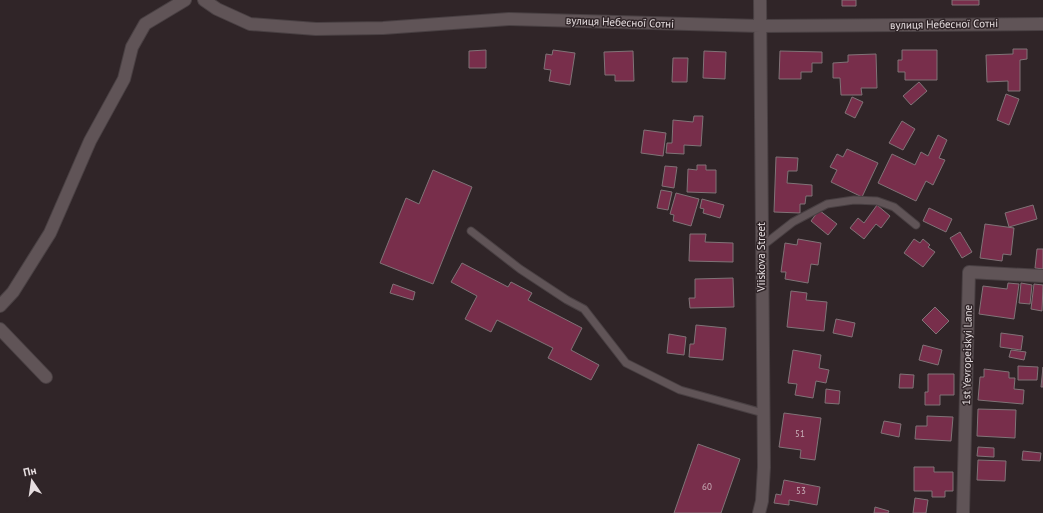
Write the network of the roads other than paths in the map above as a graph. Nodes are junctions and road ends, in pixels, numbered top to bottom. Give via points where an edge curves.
1 (185, 0) edge
2 (204, 0) edge
3 (760, 0) edge
4 (1043, 24) edge
5 (760, 26) junction
6 (916, 226) dead end
7 (471, 231) dead end
8 (761, 247) junction
9 (1043, 276) edge
10 (0, 306) edge
11 (0, 329) edge
12 (46, 378) dead end
13 (763, 413) junction
14 (759, 513) edge
15 (963, 513) edge

1 - 10 street via 145,24 132,47 124,79 90,141 50,233 13,292
2 - 5 street, вулиця Небесної Сотні via 250,24 316,28 383,28 509,19
3 - 5 street, Viiskova Street
4 - 5 street, вулиця Небесної Сотні
5 - 8 street, Viiskova Street
6 - 8 lane via 894,207 854,200 827,204 793,222
7 - 13 lane via 520,269 584,309 626,363 680,390
8 - 13 street, Viiskova Street
9 - 15 street, 1st Yevropeiskyi Lane via 969,272
11 - 12 street
13 - 14 street, Viiskova Street via 764,467

